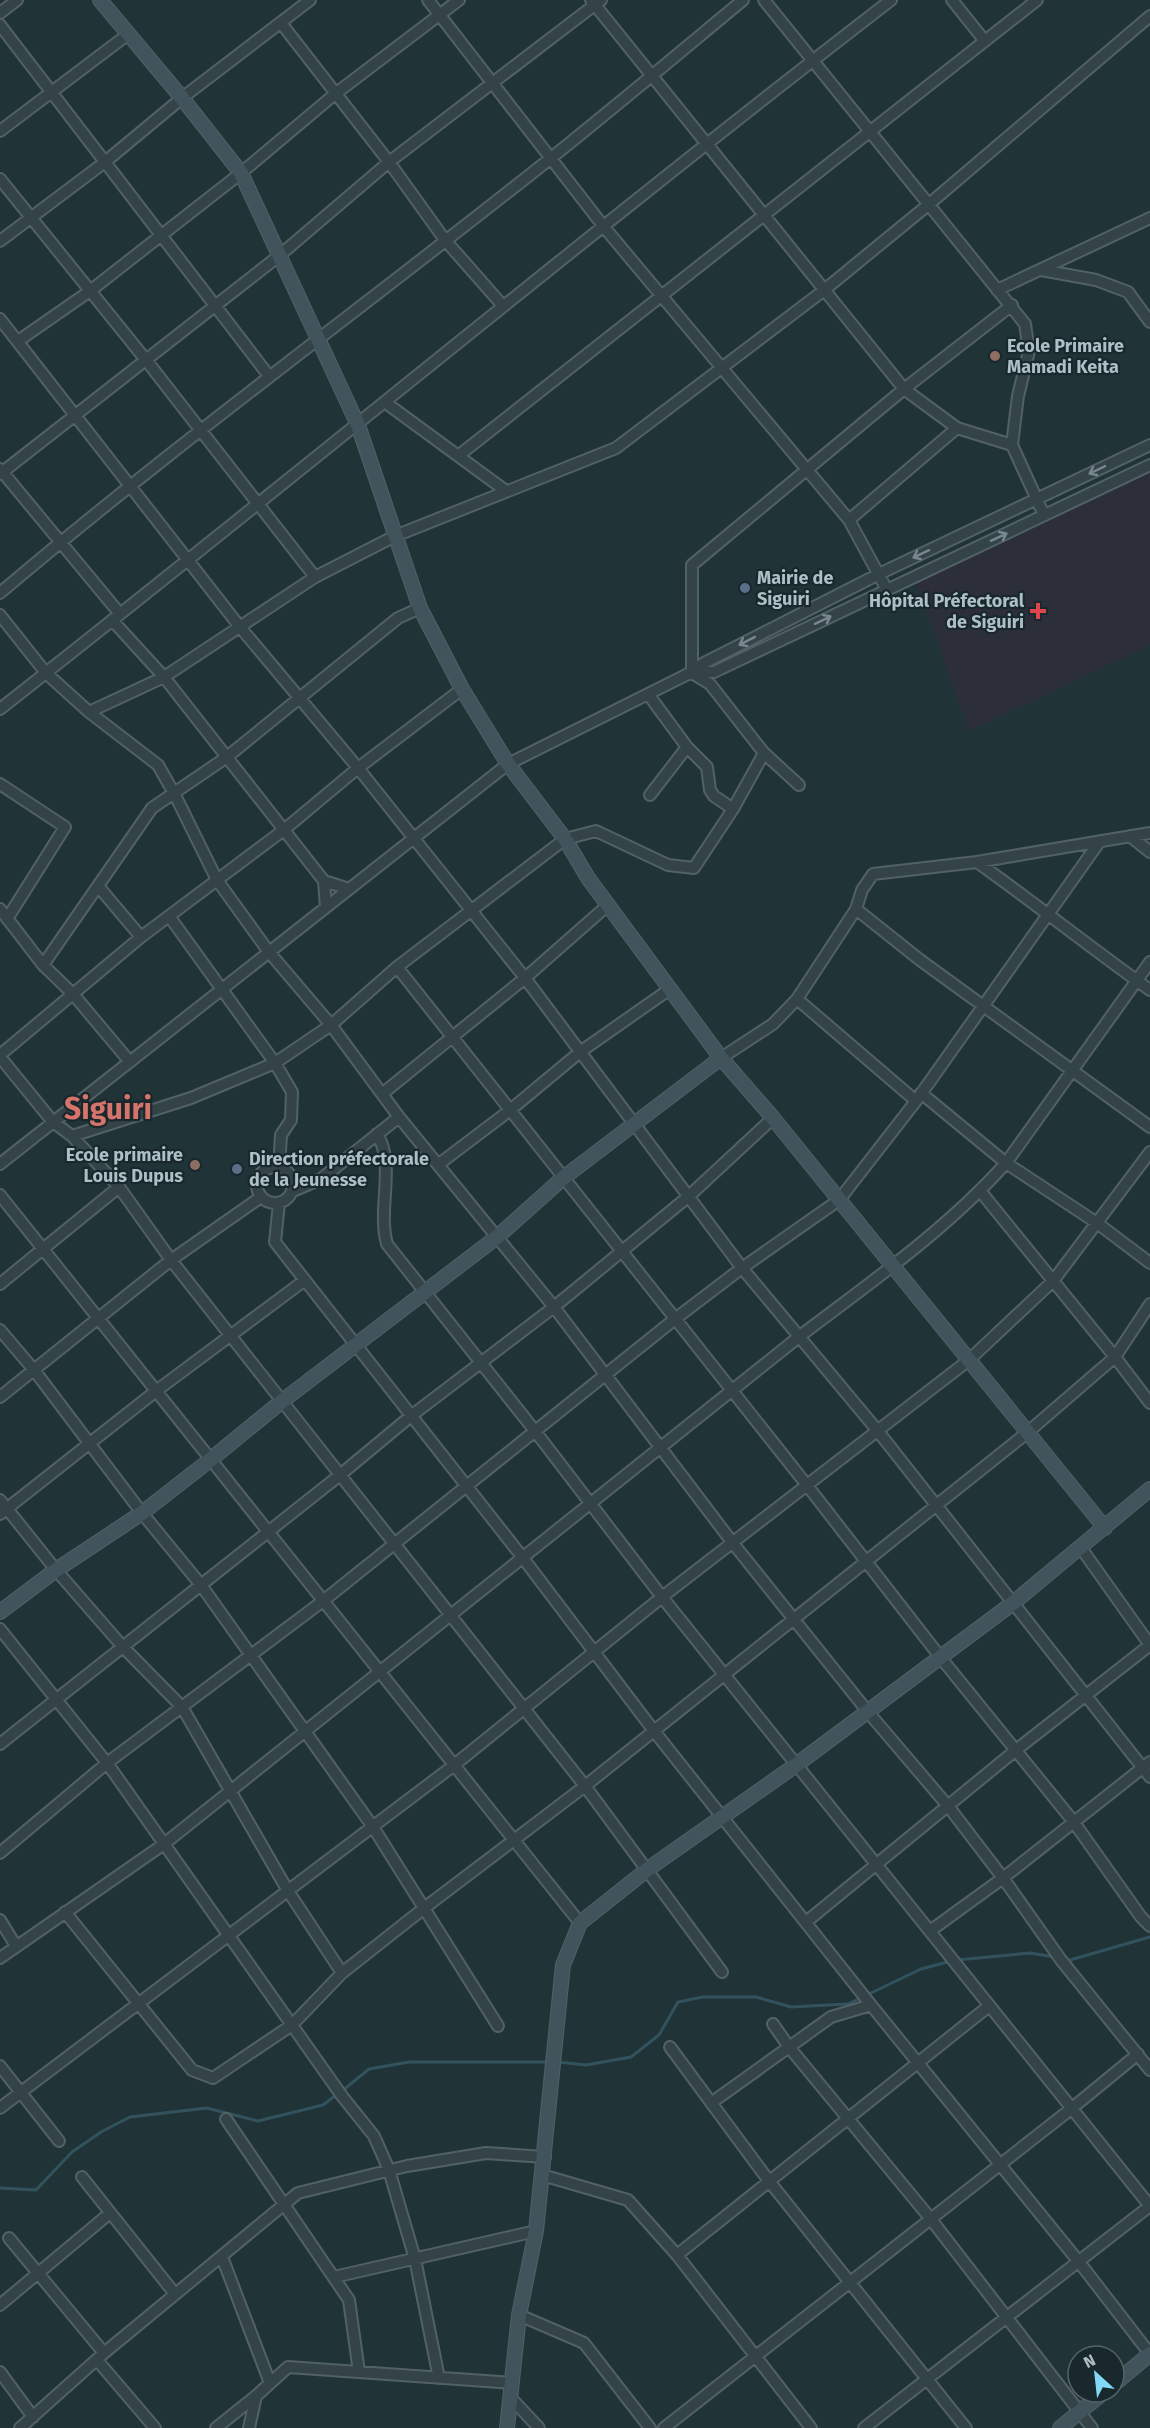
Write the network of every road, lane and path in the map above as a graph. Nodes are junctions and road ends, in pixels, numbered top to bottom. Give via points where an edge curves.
1 (17, 0) edge
2 (99, 0) edge
3 (310, 0) edge
4 (428, 0) edge
5 (459, 0) edge
6 (743, 0) edge
7 (764, 0) edge
8 (891, 0) edge
9 (952, 0) edge
10 (1037, 0) edge
11 (596, 2) edge
12 (0, 13) edge
13 (440, 15) junction
14 (1150, 15) edge
15 (281, 23) junction
16 (0, 25) edge
17 (127, 35) junction
18 (984, 40) junction
19 (813, 60) junction
20 (652, 76) junction
21 (493, 84) junction
22 (51, 92) junction
23 (335, 94) junction
24 (182, 98) junction
25 (0, 131) edge
26 (871, 132) junction
27 (706, 144) junction
28 (550, 159) junction
29 (105, 162) junction
30 (389, 162) junction
31 (241, 173) junction
32 (0, 179) edge
33 (928, 205) junction
34 (764, 215) junction
35 (1150, 218) edge
36 (30, 219) junction
37 (604, 227) junction
38 (162, 234) junction
39 (445, 240) junction
40 (0, 241) edge
41 (280, 255) junction
42 (1041, 270) junction
43 (997, 290) junction
44 (90, 291) junction
45 (823, 291) junction
46 (661, 295) junction
47 (1012, 305) junction
48 (216, 306) junction
49 (503, 306) junction
50 (0, 319) edge
51 (1150, 322) edge
52 (319, 339) junction
53 (18, 341) junction
54 (146, 360) junction
55 (722, 369) junction
56 (268, 376) junction
57 (904, 389) junction
58 (386, 403) junction
59 (76, 415) junction
60 (358, 425) junction
61 (957, 428) junction
62 (201, 431) junction
63 (1012, 445) junction
64 (1150, 445) edge
65 (458, 456) junction
66 (1150, 465) edge
67 (805, 470) junction
68 (1, 472) edge
69 (131, 485) junction
70 (506, 491) junction
71 (1036, 499) junction
72 (258, 505) junction
73 (1044, 515) junction
74 (849, 520) junction
75 (395, 536) junction
76 (59, 543) junction
77 (187, 560) junction
78 (879, 574) junction
79 (315, 577) junction
80 (887, 590) junction
81 (0, 593) edge
82 (420, 608) junction
83 (0, 615) edge
84 (116, 617) junction
85 (240, 627) junction
86 (692, 672) junction
87 (46, 673) junction
88 (164, 677) junction
89 (462, 689) junction
90 (648, 694) junction
91 (300, 698) junction
92 (0, 709) edge
93 (90, 712) junction
94 (687, 747) junction
95 (764, 753) junction
96 (227, 757) junction
97 (508, 764) junction
98 (358, 768) junction
99 (0, 784) edge
100 (799, 785) dead end
101 (175, 795) junction
102 (650, 795) dead end
103 (734, 809) junction
104 (285, 830) junction
105 (1150, 833) edge
106 (1130, 836) junction
107 (413, 838) junction
108 (565, 839) junction
109 (1100, 841) junction
110 (1150, 852) edge
111 (977, 862) junction
112 (217, 880) junction
113 (324, 881) junction
114 (98, 886) junction
115 (349, 889) junction
116 (608, 905) junction
117 (326, 907) junction
118 (0, 909) edge
119 (856, 909) junction
120 (472, 911) junction
121 (1050, 914) junction
122 (169, 916) junction
123 (7, 919) junction
124 (141, 938) junction
125 (269, 952) junction
126 (1150, 962) edge
127 (43, 965) junction
128 (397, 967) junction
129 (525, 978) junction
130 (1137, 981) junction
131 (222, 989) junction
132 (670, 989) junction
133 (1150, 990) edge
134 (73, 994) junction
135 (797, 999) junction
136 (983, 1006) junction
137 (331, 1025) junction
138 (452, 1039) junction
139 (580, 1052) junction
140 (0, 1056) edge
141 (721, 1058) junction
142 (130, 1062) junction
143 (275, 1063) junction
144 (1071, 1071) junction
145 (382, 1094) junction
146 (919, 1097) junction
147 (509, 1111) junction
148 (399, 1117) junction
149 (773, 1118) junction
150 (53, 1122) junction
151 (633, 1124) junction
152 (1150, 1127) edge
153 (377, 1134) junction
154 (72, 1136) junction
155 (1150, 1152) edge
156 (0, 1164) edge
157 (438, 1164) junction
158 (1006, 1164) junction
159 (279, 1167) junction
160 (563, 1178) junction
161 (119, 1187) junction
162 (293, 1191) junction
163 (981, 1192) junction
164 (0, 1195) edge
165 (688, 1196) junction
166 (261, 1197) junction
167 (839, 1200) junction
168 (279, 1203) junction
169 (1097, 1223) junction
170 (497, 1237) junction
171 (44, 1249) junction
172 (621, 1252) junction
173 (171, 1260) junction
174 (1150, 1263) edge
175 (893, 1266) junction
176 (742, 1268) junction
177 (305, 1280) junction
178 (1053, 1281) junction
179 (0, 1284) edge
180 (424, 1292) junction
181 (1150, 1304) edge
182 (554, 1307) junction
183 (100, 1317) junction
184 (675, 1319) junction
185 (0, 1330) edge
186 (230, 1335) junction
187 (800, 1336) junction
188 (355, 1346) junction
189 (1115, 1357) junction
190 (969, 1360) junction
191 (481, 1363) junction
192 (34, 1370) junction
193 (606, 1376) junction
194 (156, 1391) junction
195 (732, 1391) junction
196 (0, 1397) edge
197 (281, 1402) junction
198 (1150, 1403) edge
199 (411, 1416) junction
200 (877, 1430) junction
201 (535, 1431) junction
202 (1028, 1432) junction
203 (88, 1443) junction
204 (661, 1448) junction
205 (210, 1460) junction
206 (340, 1475) junction
207 (806, 1484) junction
208 (466, 1486) junction
209 (1150, 1489) edge
210 (590, 1504) junction
211 (937, 1506) junction
212 (2, 1507) edge
213 (142, 1513) junction
214 (1105, 1528) junction
215 (267, 1533) junction
216 (732, 1542) junction
217 (395, 1544) junction
218 (1081, 1548) junction
219 (523, 1558) junction
220 (866, 1563) junction
221 (56, 1570) junction
222 (201, 1585) junction
223 (662, 1597) junction
224 (323, 1601) junction
225 (1013, 1603) junction
226 (0, 1612) edge
227 (452, 1615) junction
228 (795, 1620) junction
229 (0, 1629) edge
230 (1150, 1645) edge
231 (123, 1647) junction
232 (594, 1653) junction
233 (252, 1657) junction
234 (941, 1658) junction
235 (380, 1671) junction
236 (723, 1674) junction
237 (1087, 1696) junction
238 (55, 1700) junction
239 (182, 1707) junction
240 (524, 1707) junction
241 (868, 1712) junction
242 (654, 1731) junction
243 (306, 1732) junction
244 (0, 1744) edge
245 (1016, 1750) junction
246 (107, 1763) junction
247 (796, 1765) junction
248 (1146, 1765) edge
249 (453, 1766) junction
250 (1150, 1777) edge
251 (585, 1786) junction
252 (231, 1791) junction
253 (948, 1806) junction
254 (723, 1818) junction
255 (1073, 1821) junction
256 (373, 1827) junction
257 (513, 1841) junction
258 (165, 1844) junction
259 (0, 1853) edge
260 (876, 1866) junction
261 (648, 1869) junction
262 (1003, 1878) junction
263 (288, 1891) junction
264 (423, 1909) junction
265 (65, 1912) junction
266 (0, 1920) edge
267 (806, 1922) junction
268 (580, 1923) junction
269 (1150, 1926) edge
270 (930, 1931) junction
271 (229, 1935) junction
272 (16, 1946) junction
273 (0, 1958) edge
274 (722, 1972) dead end
275 (342, 1973) junction
276 (867, 1999) junction
277 (138, 2004) junction
278 (989, 2006) junction
279 (773, 2024) dead end
280 (292, 2025) junction
281 (498, 2026) dead end
282 (669, 2047) dead end
283 (789, 2047) junction
284 (1138, 2054) junction
285 (917, 2062) junction
286 (0, 2066) edge
287 (1150, 2070) edge
288 (22, 2093) junction
289 (711, 2103) junction
290 (0, 2108) edge
291 (1071, 2109) junction
292 (848, 2119) junction
293 (226, 2120) dead end
294 (59, 2141) dead end
295 (545, 2157) junction
296 (1000, 2164) junction
297 (389, 2170) junction
298 (542, 2175) junction
299 (82, 2177) dead end
300 (769, 2181) junction
301 (285, 2205) junction
302 (1150, 2206) edge
303 (110, 2213) junction
304 (930, 2218) junction
305 (536, 2231) junction
306 (9, 2238) dead end
307 (677, 2255) junction
308 (222, 2257) junction
309 (414, 2259) junction
310 (1079, 2262) junction
311 (38, 2272) junction
312 (334, 2277) junction
313 (851, 2282) junction
314 (175, 2294) junction
315 (0, 2306) edge
316 (519, 2315) junction
317 (1006, 2317) junction
318 (1150, 2355) edge
319 (101, 2357) junction
320 (754, 2357) junction
321 (0, 2372) edge
322 (359, 2372) junction
323 (1126, 2374) edge
324 (439, 2378) junction
325 (928, 2379) junction
326 (270, 2383) junction
327 (511, 2390) junction
328 (256, 2396) junction
329 (1090, 2404) edge
330 (1080, 2412) junction
331 (33, 2417) junction
332 (20, 2428) edge
333 (155, 2428) edge
334 (216, 2428) edge
335 (249, 2428) edge
336 (507, 2428) edge
337 (539, 2428) edge
338 (650, 2428) edge
339 (664, 2428) edge
340 (810, 2428) edge
341 (864, 2428) edge
342 (966, 2428) edge
343 (1060, 2428) edge
344 (1092, 2428) edge

1 - 12 street
2 - 17 street
3 - 15 street
4 - 13 street
5 - 13 street
6 - 20 street
7 - 19 street
8 - 19 street
9 - 18 street
10 - 18 street
11 - 20 street
11 - 21 street
13 - 21 street
13 - 23 street
14 - 33 street
15 - 23 street
15 - 24 street
16 - 22 street
17 - 22 street
17 - 24 street
18 - 26 street
19 - 26 street
19 - 27 street
20 - 27 street
20 - 28 street
21 - 28 street
21 - 30 street
22 - 25 street
22 - 29 street
23 - 30 street
23 - 31 street
24 - 29 street
24 - 31 street
26 - 33 street
26 - 34 street
27 - 34 street
27 - 37 street
28 - 37 street
28 - 39 street
29 - 36 street
29 - 38 street
30 - 39 street
30 - 41 street
31 - 38 street
31 - 41 street
32 - 36 street
33 - 43 street
33 - 45 street
34 - 45 street
34 - 46 street
35 - 42 street
36 - 40 street
36 - 44 street
37 - 46 street
37 - 49 street
38 - 44 street
38 - 48 street
39 - 49 street
39 - 52 street
41 - 48 street
41 - 52 street
42 - 43 street
42 - 51 street via 1096,280 1128,292
43 - 47 street
44 - 53 street
44 - 54 street
45 - 55 street
45 - 57 street
46 - 55 street
46 - 65 street
47 - 57 street
47 - 63 street via 1025,324 1029,351
48 - 54 street
48 - 56 street
49 - 58 street
50 - 53 street
52 - 56 street
52 - 60 street
53 - 59 street
54 - 59 street
54 - 62 street
55 - 67 street
55 - 70 street via 616,448
56 - 62 street
57 - 61 street
57 - 67 street
58 - 60 street
58 - 65 street
59 - 68 street
59 - 69 street
60 - 72 street
60 - 75 street
61 - 63 street
61 - 74 street
62 - 69 street
62 - 72 street
63 - 71 street
64 -> 71 street
65 - 70 street
66 - 73 street
67 - 74 street
67 - 86 street via 692,565
68 - 76 street
69 - 76 street
69 - 77 street
70 - 75 street
71 - 73 street
71 -> 78 street
72 - 77 street
72 - 79 street
80 -> 73 street
74 - 78 street
75 - 79 street
75 - 82 street
76 - 81 street
76 - 84 street
77 - 84 street
77 - 85 street
78 - 80 street
78 -> 86 street
79 - 85 street
86 -> 80 street via 714,672
82 - 89 street
82 - 91 street via 398,618
83 - 87 street
84 - 87 street
84 - 88 street
85 - 88 street
85 - 91 street
86 - 90 street
86 - 95 street via 710,684
87 - 92 street
87 - 93 street
88 - 93 street
88 - 96 street
89 - 97 street
89 - 98 street
90 - 94 street
90 - 97 street
91 - 96 street
91 - 98 street
93 - 101 street via 158,765
94 - 102 street
94 - 103 street via 707,767 714,796
95 - 100 street
95 - 103 street
96 - 101 street
96 - 104 street
97 - 107 street
97 - 108 street
98 - 104 street
98 - 107 street
99 - 123 street via 65,827
101 - 112 street
101 - 114 street via 152,808
103 - 108 street via 694,868 668,866 596,831
104 - 112 street
104 - 113 street
105 - 106 street
106 - 109 street
106 - 110 street
107 - 115 street
107 - 120 street
108 - 116 street
108 - 120 street
109 - 111 street
109 - 121 street
111 - 119 street via 873,874
111 - 121 street
112 - 122 street
112 - 125 street
113 - 115 street
113 - 117 street
114 - 124 street
114 - 127 street
115 - 117 street
116 - 129 street
116 - 132 street
117 - 125 street
118 - 123 street
119 - 135 street
119 - 136 street
120 - 128 street
120 - 129 street
121 - 130 street
121 - 136 street
122 - 124 street
122 - 131 street
123 - 127 street
124 - 134 street
125 - 131 street
125 - 137 street
126 - 130 street
127 - 134 street
128 - 137 street
128 - 138 street
129 - 138 street
129 - 139 street
130 - 133 street
130 - 144 street
131 - 142 street
131 - 143 street
132 - 139 street
132 - 141 street
134 - 140 street
134 - 142 street
135 - 141 street via 773,1024
135 - 146 street
136 - 144 street
136 - 146 street
137 - 143 street
137 - 145 street
138 - 145 street
138 - 147 street
139 - 147 street
139 - 151 street
140 - 150 street
141 - 149 street
141 - 151 street
142 - 150 street
143 - 154 street via 191,1098
143 - 159 street via 292,1092 291,1120 281,1135
144 - 152 street
144 - 158 street
145 - 148 street
146 - 158 street
146 - 167 street
147 - 157 street
147 - 160 street
148 - 153 street
148 - 157 street
149 - 165 street
149 - 167 street
150 - 154 street
150 - 156 street
151 - 160 street
151 - 165 street
153 - 162 street via 321,1179
153 - 180 street via 386,1156 387,1244
154 - 161 street
155 - 169 street
157 - 170 street
158 - 163 street
158 - 169 street
159 - 162 street via 289,1174
159 - 166 street via 261,1174 257,1185
160 - 170 street
160 - 172 street
161 - 171 street
161 - 173 street
162 - 168 street
163 - 175 street
163 - 178 street
164 - 171 street
165 - 172 street
165 - 176 street
166 - 168 street via 269,1203
166 - 173 street
167 - 175 street
167 - 176 street
168 - 177 street via 275,1242
169 - 174 street
169 - 178 street
170 - 180 street
170 - 182 street
171 - 179 street
171 - 183 street
172 - 182 street
172 - 184 street
173 - 183 street
173 - 186 street
175 - 187 street
175 - 190 street
176 - 184 street
176 - 187 street
177 - 186 street
177 - 188 street
178 - 189 street
178 - 190 street
180 - 188 street
180 - 191 street
181 - 189 street
182 - 191 street
182 - 193 street
183 - 192 street
183 - 194 street
184 - 193 street
184 - 195 street
185 - 192 street
186 - 194 street
186 - 197 street
187 - 195 street
187 - 200 street
188 - 197 street
188 - 199 street
189 - 198 street
189 - 202 street
190 - 200 street
190 - 202 street
191 - 199 street
191 - 201 street
192 - 196 street
192 - 203 street
193 - 201 street
193 - 204 street
194 - 203 street
194 - 205 street
195 - 204 street
195 - 207 street
197 - 205 street
197 - 206 street
199 - 206 street
199 - 208 street
200 - 207 street
200 - 211 street
201 - 208 street
201 - 210 street
202 - 211 street
202 - 214 street
203 - 212 street
203 - 213 street
204 - 210 street
204 - 216 street
205 - 213 street
205 - 215 street
206 - 215 street
206 - 217 street
207 - 216 street
207 - 220 street
208 - 217 street
208 - 219 street
209 - 214 street
210 - 219 street
210 - 223 street
211 - 220 street
211 - 225 street
212 - 221 street
213 - 221 street
213 - 222 street
214 - 218 street
215 - 222 street
215 - 224 street
216 - 223 street
216 - 228 street
217 - 224 street
217 - 227 street
218 - 225 street
218 - 230 street
219 - 227 street
219 - 232 street
220 - 228 street
220 - 234 street
221 - 226 street
221 - 231 street
222 - 231 street
222 - 233 street
223 - 232 street
223 - 236 street
224 - 233 street
224 - 235 street
225 - 234 street
225 - 237 street
227 - 235 street
227 - 240 street
228 - 236 street
228 - 241 street
229 - 238 street
230 - 237 street
231 - 238 street
231 - 239 street
232 - 240 street
232 - 242 street
233 - 239 street
233 - 243 street
234 - 241 street
234 - 245 street
235 - 243 street
235 - 249 street
236 - 242 street
236 - 247 street
237 - 245 street
237 - 248 street
238 - 244 street
238 - 246 street
239 - 246 street
239 - 252 street
240 - 249 street
240 - 251 street
241 - 247 street
241 - 253 street
242 - 251 street
242 - 254 street
243 - 252 street
243 - 256 street
245 - 253 street
245 - 255 street
246 - 258 street
246 - 259 street
247 - 254 street
247 - 260 street
248 - 250 street
248 - 255 street
249 - 256 street
249 - 257 street
251 - 257 street
251 - 261 street
252 - 258 street
252 - 263 street
253 - 260 street
253 - 262 street
254 - 261 street
254 - 267 street
255 - 262 street
255 - 269 street
256 - 263 street
256 - 264 street
257 - 264 street
257 - 268 street
258 - 265 street
258 - 271 street
260 - 267 street
260 - 270 street
261 - 268 street
261 - 274 street
262 - 270 street
262 - 284 street via 1059,1957
263 - 271 street
263 - 275 street
264 - 275 street
264 - 281 street
265 - 272 street
265 - 277 street
266 - 272 street
267 - 276 street
268 - 295 street via 563,1965
270 - 278 street
271 - 277 street
271 - 280 street
272 - 273 street
275 - 280 street
276 - 283 street via 831,2017
276 - 285 street
277 - 280 street via 192,2070 213,2078
277 - 288 street
278 - 285 street
278 - 291 street
279 - 283 street
280 - 297 street via 374,2136
282 - 289 street
283 - 289 street
283 - 292 street
284 - 287 street
284 - 291 street
285 - 292 street
285 - 296 street
286 - 288 street
288 - 290 street
288 - 294 street
289 - 300 street
291 - 296 street
291 - 302 street
292 - 300 street
292 - 304 street
293 - 301 street
295 - 297 street via 486,2153
295 - 298 street
296 - 304 street
296 - 310 street
297 - 301 street via 298,2193
297 - 309 street
298 - 305 street
298 - 307 street via 628,2200
299 - 303 street
300 - 307 street
300 - 313 street
301 - 308 street
301 - 312 street
302 - 310 street
303 - 311 street
303 - 314 street
304 - 313 street
304 - 317 street
305 - 309 street
305 - 316 street
306 - 311 street
307 - 320 street
308 - 314 street
308 - 326 street
309 - 312 street
309 - 324 street
310 - 317 street
310 - 318 street
311 - 315 street
311 - 319 street
312 - 322 street via 349,2300
313 - 320 street
313 - 325 street
314 - 319 street
316 - 327 street
316 - 338 street via 584,2343
317 - 325 street
317 - 330 street
318 - 323 street
319 - 331 street
319 - 333 street
320 - 339 street
320 - 340 street
321 - 331 street
322 - 324 street
322 - 326 street via 288,2367
324 - 327 street
325 - 341 street
325 - 342 street
326 - 328 street
327 - 336 street
327 - 337 street
328 - 334 street
328 - 335 street
329 - 330 street
330 - 343 street
330 - 344 street
331 - 332 street

